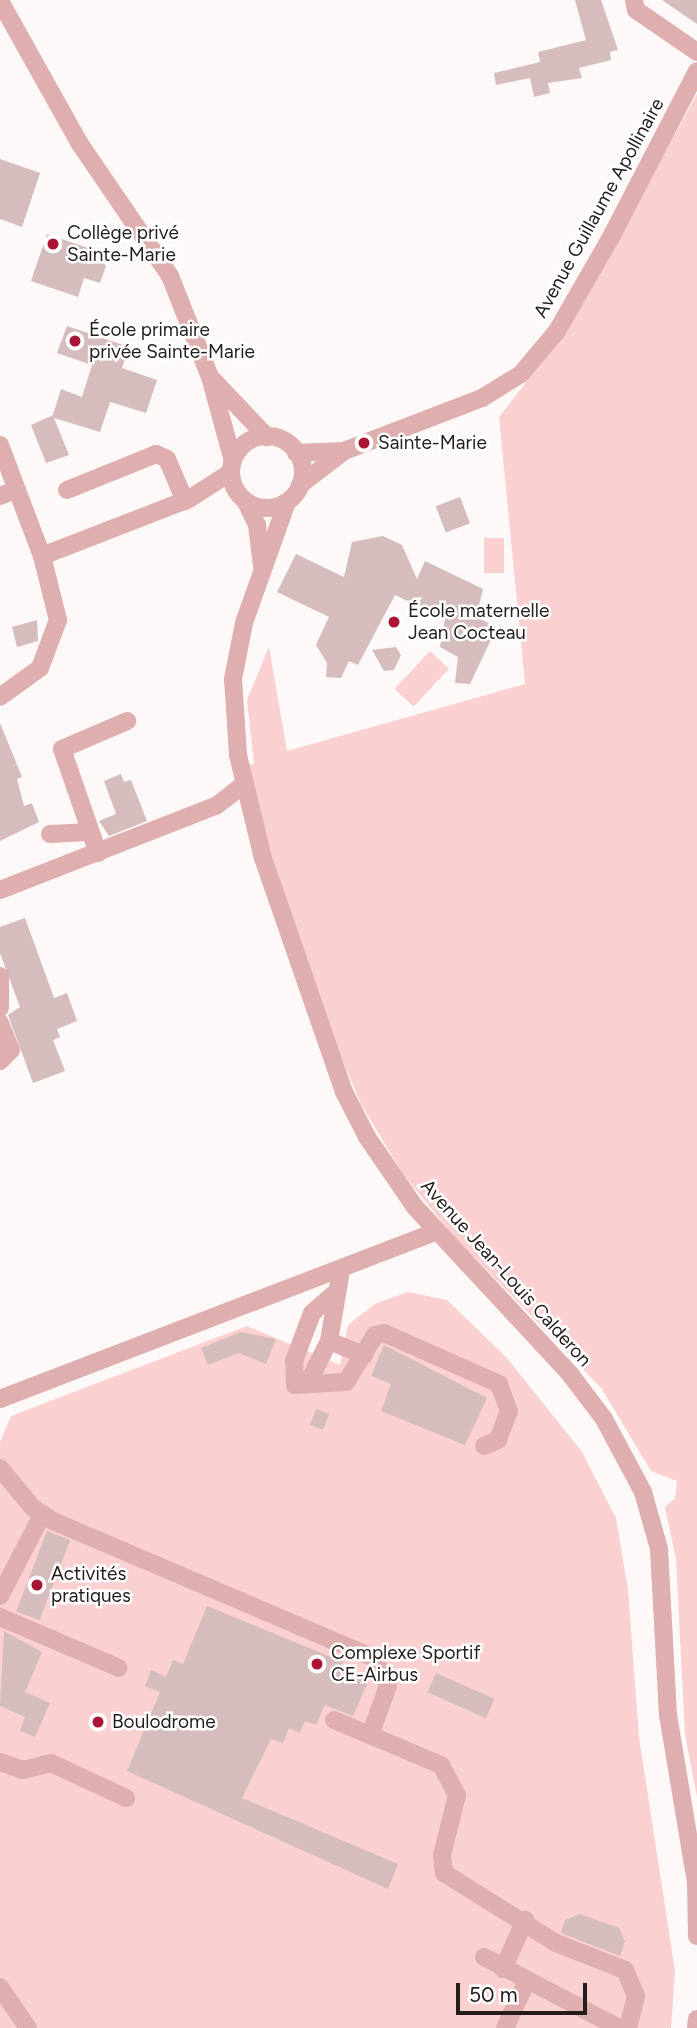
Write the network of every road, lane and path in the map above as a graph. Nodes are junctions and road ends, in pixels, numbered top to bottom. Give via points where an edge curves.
1 (634, 0) edge
2 (0, 1) edge
3 (697, 52) edge
4 (697, 71) edge
5 (210, 377) junction
6 (267, 437) junction
7 (0, 445) edge
8 (344, 451) junction
9 (296, 453) junction
10 (232, 467) junction
11 (300, 485) junction
12 (67, 490) dead end
13 (8, 492) edge
14 (242, 498) junction
15 (187, 500) junction
16 (287, 502) junction
17 (42, 556) junction
18 (261, 580) junction
19 (0, 697) edge
20 (127, 721) dead end
21 (244, 784) junction
22 (216, 806) junction
23 (251, 813) junction
24 (90, 832) junction
25 (51, 834) dead end
26 (98, 853) junction
27 (0, 890) edge
28 (0, 976) edge
29 (0, 1008) edge
30 (0, 1023) edge
31 (0, 1061) edge
32 (436, 1232) junction
33 (341, 1271) junction
34 (333, 1296) junction
35 (329, 1341) junction
36 (364, 1355) junction
37 (295, 1385) junction
38 (0, 1399) edge
39 (484, 1446) dead end
40 (0, 1468) edge
41 (42, 1515) junction
42 (0, 1596) edge
43 (0, 1617) edge
44 (119, 1668) dead end
45 (334, 1720) dead end
46 (370, 1735) junction
47 (0, 1762) edge
48 (126, 1798) dead end
49 (682, 1800) junction
50 (697, 1826) edge
51 (696, 1882) edge
52 (525, 1920) junction
53 (697, 1936) edge
54 (484, 1957) dead end
55 (503, 1969) junction
56 (526, 1983) junction
57 (0, 1987) edge
58 (697, 2019) edge
59 (28, 2028) edge
60 (505, 2028) edge
61 (619, 2028) edge
62 (628, 2028) edge
63 (696, 2028) edge

1 - 3 street via 636,10
2 - 5 street, Avenue Jean-Louis Calderon via 80,144 162,261
4 - 8 street, Avenue Guillaume Apollinaire via 557,331 521,374 482,398
5 - 6 street, Avenue Jean-Louis Calderon
5 - 10 street, Avenue Jean-Louis Calderon
6 - 9 street, Avenue Jean-Louis Calderon
6 - 10 street via 246,444
7 - 13 street
8 - 9 street, Avenue Guillaume Apollinaire
8 - 11 street, Avenue Guillaume Apollinaire
9 - 11 street
10 - 14 street, Avenue Jean-Louis Calderon
10 - 15 street
11 - 16 street, Avenue Jean-Louis Calderon
12 - 15 street via 156,454 167,459
13 - 17 street
14 - 15 street
14 - 16 street via 267,508
14 - 18 street, Avenue Jean-Louis Calderon via 262,546
15 - 17 street
16 - 18 street, Avenue Jean-Louis Calderon
17 - 19 street via 57,611 54,640 34,676
18 - 21 street, Avenue Jean-Louis Calderon via 233,679
20 - 24 street via 62,749
21 - 22 street
21 - 23 street, Avenue Jean-Louis Calderon
22 - 23 street
22 - 26 street
23 - 32 street, Avenue Jean-Louis Calderon via 344,1091 389,1171
24 - 25 street
24 - 26 street
26 - 27 street
28 - 29 street
30 - 31 street via 11,1051
32 - 33 street
32 - 49 street, Avenue Jean-Louis Calderon via 570,1374 611,1430 643,1492 659,1549 668,1715
33 - 34 street
33 - 38 street
34 - 35 street
34 - 37 street via 312,1313 294,1361
35 - 36 street
35 - 37 street via 311,1377
36 - 37 street via 346,1382
36 - 39 street via 375,1335 384,1333 499,1384 509,1411 498,1440
40 - 41 street
41 - 42 street
41 - 46 street via 374,1658 388,1686
43 - 44 street
45 - 46 street
46 - 52 street via 448,1773 458,1805 442,1855 444,1873
47 - 48 street via 23,1770 51,1763
49 - 50 street
49 - 51 street, Avenue Jean-Louis Calderon
51 - 53 street, Avenue Jean-Louis Calderon
52 - 55 street
52 - 62 street via 556,1943 632,1977 636,1996
54 - 55 street
55 - 56 street
56 - 60 street
56 - 61 street
57 - 59 street
58 - 63 street

